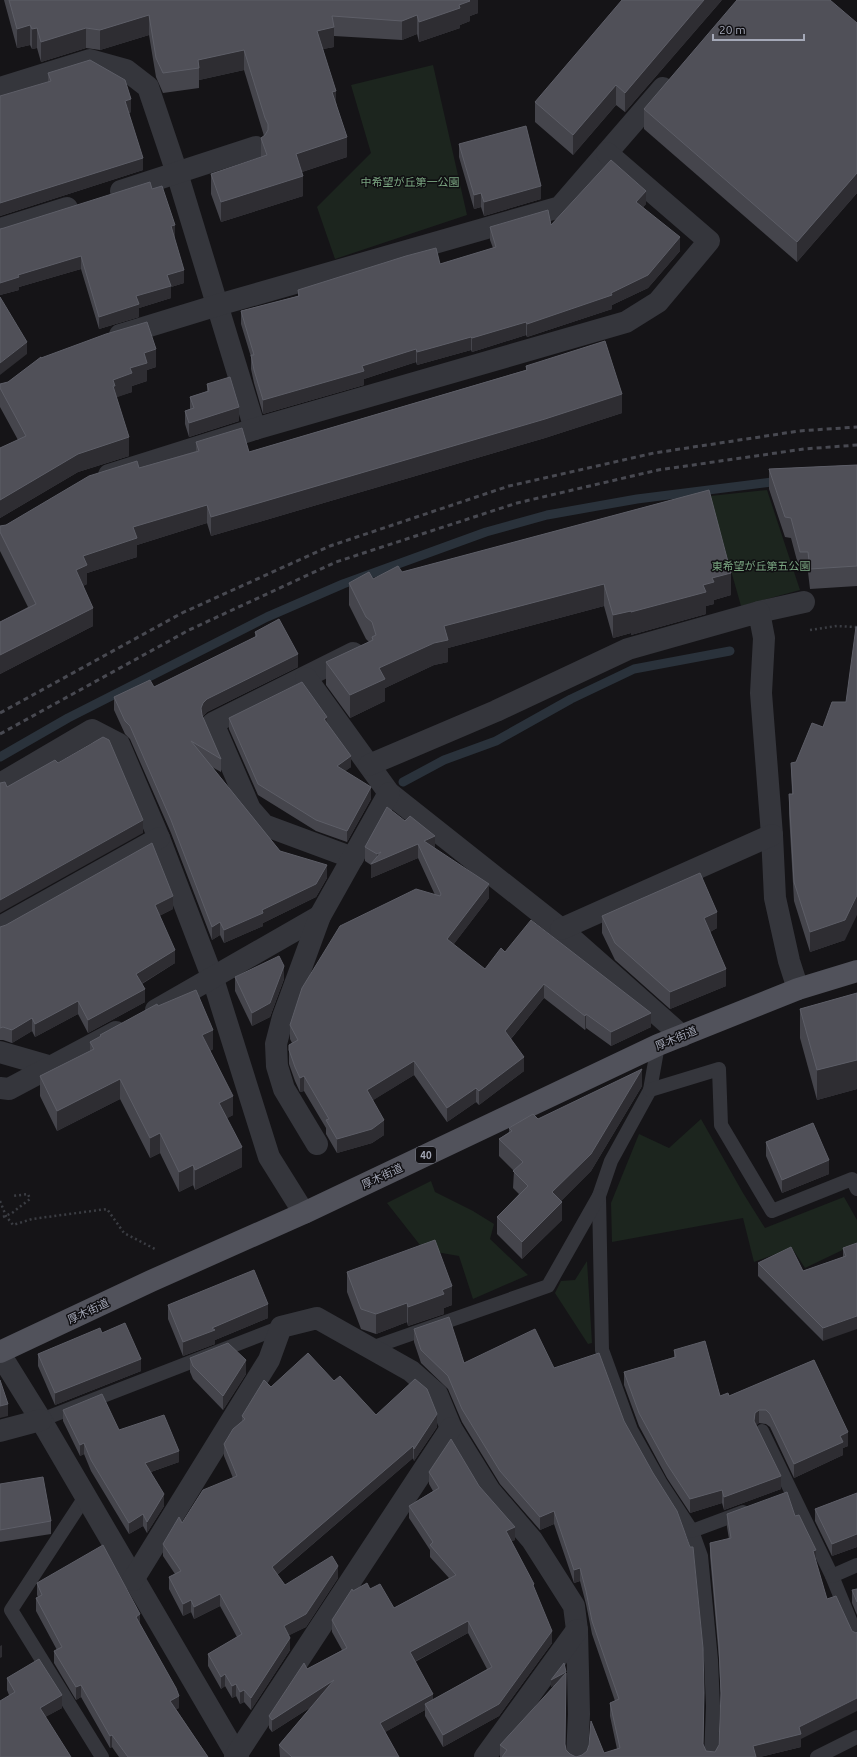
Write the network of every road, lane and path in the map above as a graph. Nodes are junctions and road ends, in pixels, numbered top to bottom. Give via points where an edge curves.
1 (678, 71) edge
2 (2, 81) edge
3 (256, 147) dead end
4 (607, 153) junction
5 (177, 173) junction
6 (0, 230) edge
7 (218, 305) junction
8 (99, 342) edge
9 (255, 429) junction
10 (92, 481) edge
11 (804, 602) dead end
12 (759, 612) junction
13 (857, 627) edge
14 (808, 630) dead end
15 (361, 650) edge
16 (306, 678) junction
17 (369, 764) junction
18 (0, 784) edge
19 (389, 793) junction
20 (772, 835) junction
21 (159, 838) junction
22 (353, 858) junction
23 (320, 916) junction
24 (0, 927) edge
25 (561, 930) junction
26 (857, 972) edge
27 (212, 979) junction
28 (798, 989) junction
29 (682, 1036) junction
30 (658, 1046) junction
31 (0, 1052) edge
32 (52, 1067) junction
33 (0, 1088) edge
34 (650, 1090) junction
35 (317, 1144) dead end
36 (857, 1189) edge
37 (13, 1196) dead end
38 (600, 1196) junction
39 (0, 1201) edge
40 (304, 1213) junction
41 (4, 1216) junction
42 (156, 1250) dead end
43 (281, 1327) junction
44 (371, 1348) junction
45 (0, 1353) edge
46 (41, 1420) junction
47 (451, 1428) junction
48 (0, 1431) edge
49 (762, 1431) dead end
50 (793, 1494) junction
51 (85, 1497) junction
52 (778, 1499) edge
53 (757, 1507) edge
54 (692, 1531) junction
55 (857, 1564) edge
56 (832, 1576) junction
57 (133, 1580) junction
58 (577, 1630) junction
59 (857, 1637) edge
60 (857, 1737) edge
61 (236, 1756) edge
62 (102, 1757) edge
63 (485, 1757) edge
64 (577, 1757) edge
65 (711, 1757) edge
66 (817, 1757) edge

1 - 4 street
2 - 5 street via 90,60 126,70 148,87
3 - 5 street
4 - 7 street via 560,207
4 - 9 street via 709,241 658,302 626,322
5 - 6 street
5 - 7 street
7 - 8 street
7 - 9 street
9 - 10 street
11 - 12 street
12 - 17 street via 628,649 496,711
12 - 20 street via 764,638 761,692
13 - 14 path via 837,626
15 - 16 street
16 - 17 street
16 - 22 street via 213,723 250,809 264,825
17 - 19 street
18 - 21 street via 92,730 119,744
19 - 22 street
19 - 25 street
20 - 25 street
20 - 28 street via 775,898
21 - 24 street
21 - 27 street
22 - 23 street
23 - 27 street
23 - 35 street via 283,1017 276,1044 277,1066 284,1089
25 - 29 street
26 - 28 main road, 厚木街道 / 40
27 - 32 street
27 - 40 street via 269,1157
28 - 29 main road, 厚木街道 / 40
29 - 30 main road, 厚木街道 / 40
30 - 34 lane
30 - 40 main road, 厚木街道 / 40
31 - 32 street
32 - 33 street via 9,1089
34 - 36 lane via 719,1069 721,1125 772,1211 852,1179
34 - 38 lane via 611,1161
37 - 41 path via 28,1194 30,1199
38 - 44 lane via 548,1286
38 - 54 lane via 602,1350 631,1430 660,1482
39 - 41 path
40 - 45 main road, 厚木街道 / 40 via 151,1281
41 - 42 path via 13,1225 107,1209 124,1233
43 - 44 street via 317,1318
43 - 46 lane
43 - 57 street via 269,1360
44 - 47 street via 411,1371 437,1394
45 - 46 street
46 - 48 street
46 - 51 street
47 - 58 street via 490,1491 532,1540 574,1606
47 - 61 street
49 - 50 lane
50 - 52 lane
50 - 56 lane
51 - 57 street
51 - 62 lane via 11,1610
53 - 54 lane
54 - 65 lane via 701,1556 710,1660 713,1706
55 - 56 lane
56 - 59 lane
57 - 61 street
58 - 63 street
58 - 64 street
60 - 66 lane

